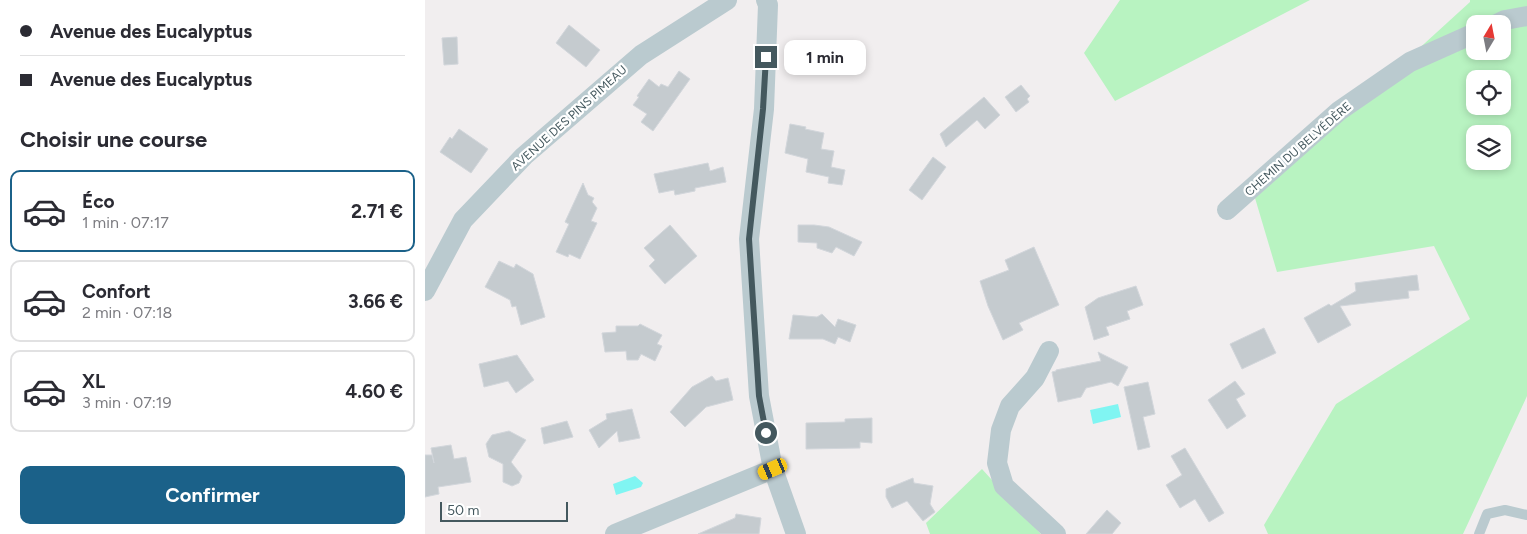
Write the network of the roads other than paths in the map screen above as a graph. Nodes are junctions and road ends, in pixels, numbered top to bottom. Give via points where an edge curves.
1 (727, 0) edge
2 (765, 0) edge
3 (1527, 16) edge
4 (1511, 19) edge
5 (1466, 37) edge
6 (1227, 210) dead end
7 (425, 291) edge
8 (1049, 351) dead end
9 (773, 469) junction
10 (1527, 515) edge
11 (615, 534) edge
12 (795, 534) edge
13 (1056, 534) edge
14 (1479, 534) edge

1 - 7 street, AVENUE DES PINS PIMEAU via 641,55 524,156 463,220
2 - 9 street via 768,5 763,109 749,239 759,396
3 - 4 street
5 - 6 street, CHEMIN DU BELVÉDÈRE via 1410,62 1339,111
8 - 13 street via 1035,378 1010,406 1001,430 997,463 1004,486
9 - 11 street
9 - 12 street
10 - 14 lane via 1505,510 1487,514

